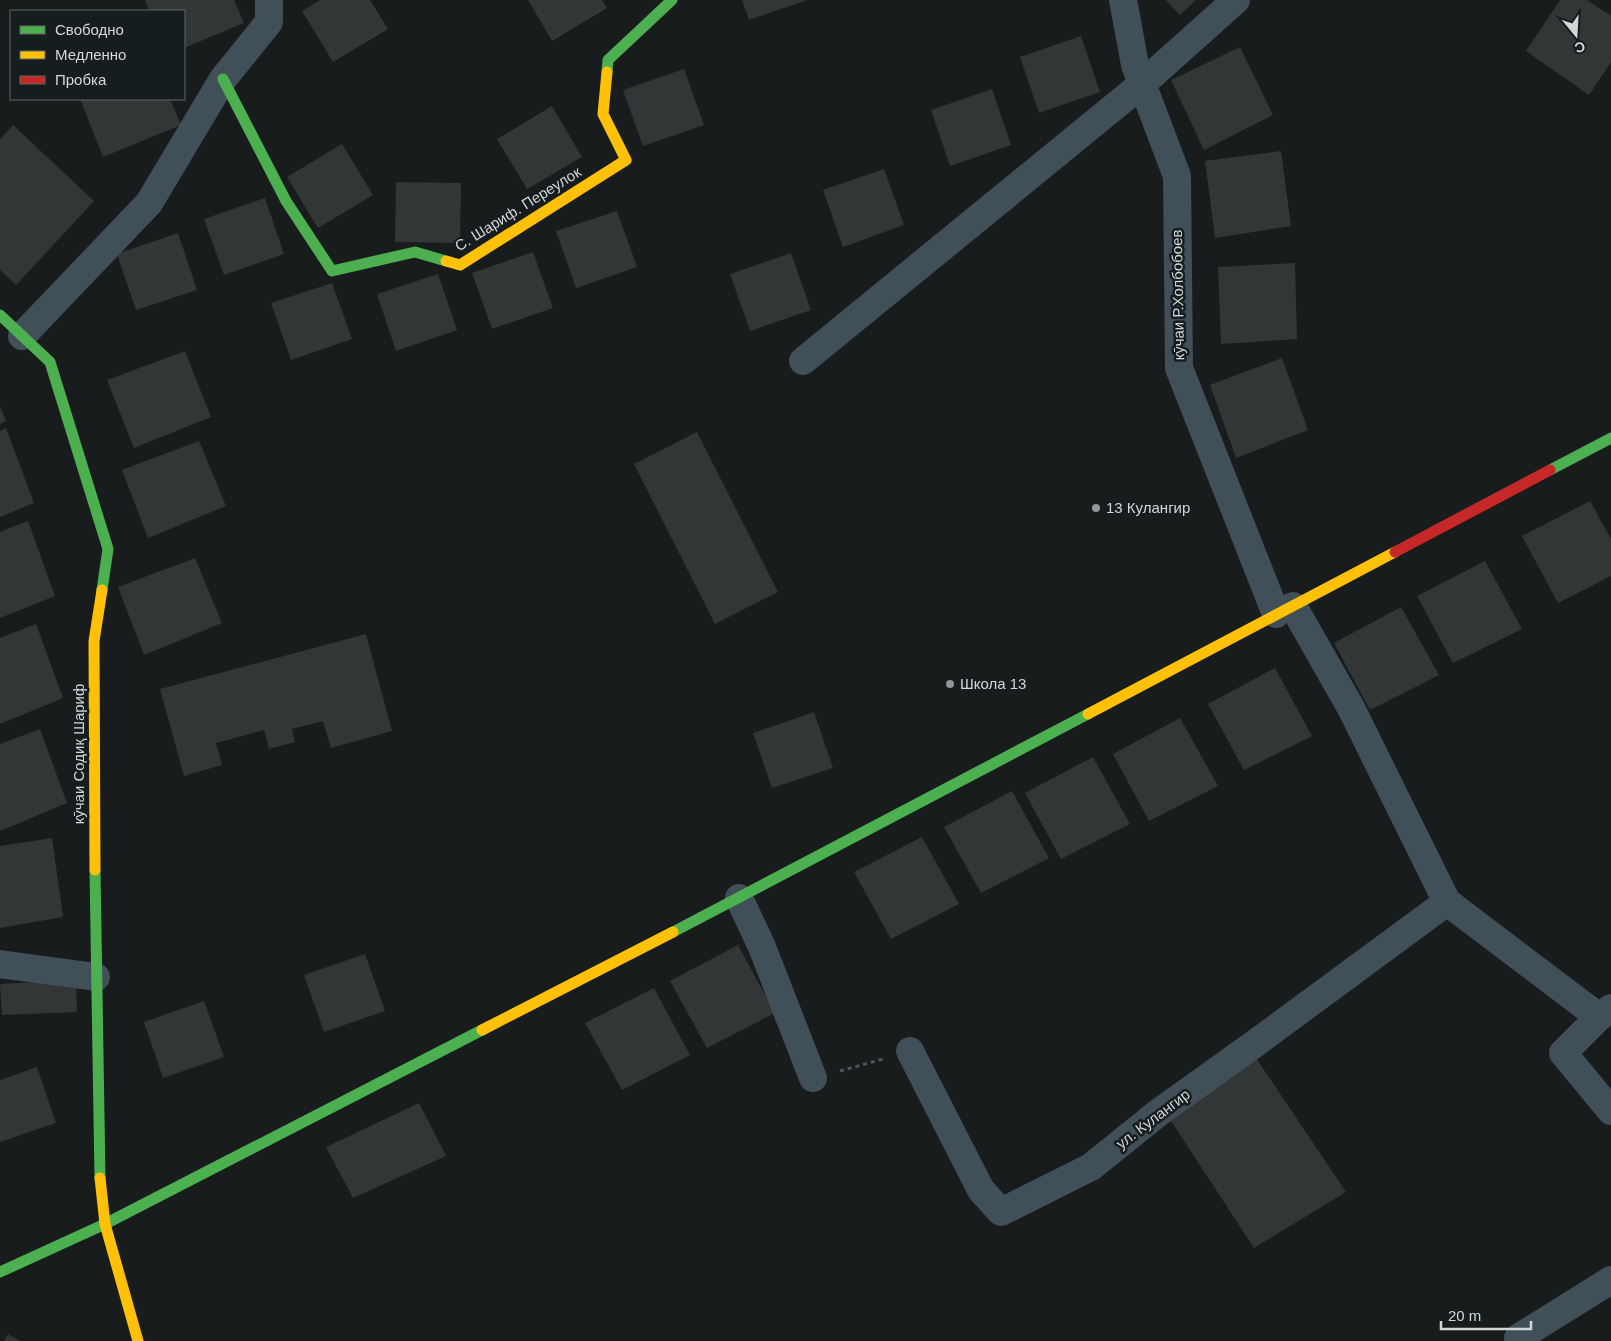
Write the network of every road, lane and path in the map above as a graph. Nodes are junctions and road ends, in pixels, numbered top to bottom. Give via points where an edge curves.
1 (270, 0) edge
2 (672, 0) edge
3 (1122, 0) edge
4 (1236, 0) edge
5 (223, 79) junction
6 (1142, 84) junction
7 (0, 315) edge
8 (22, 336) junction
9 (803, 360) dead end
10 (1611, 438) edge
11 (1285, 610) junction
12 (739, 898) junction
13 (1447, 902) junction
14 (0, 964) edge
15 (96, 977) junction
16 (1605, 1012) edge
17 (910, 1051) joint
18 (813, 1078) joint
19 (1611, 1112) edge
20 (105, 1224) junction
21 (0, 1272) edge
22 (1611, 1280) edge
23 (138, 1341) edge
24 (1519, 1341) edge

1 - 5 street via 270,22
2 - 5 main road, С. Шариф. Переулок via 608,60 603,114 626,160 460,265 415,252 332,270 286,201
3 - 6 street, кӯчаи Р.Холбобоев
4 - 6 street
5 - 8 street via 149,203
6 - 9 street
6 - 11 street, кӯчаи Р.Холбобоев via 1177,176 1178,368
7 - 8 main road, кӯчаи Содиқ Шариф
8 - 15 main road, кӯчаи Содиқ Шариф via 50,362 108,549 94,641
10 - 11 main road
11 - 12 main road
11 - 13 street, кӯчаи Р.Холбобоев via 1351,708
12 - 18 street via 762,947
12 - 20 main road
13 - 16 street
13 - 17 street, ул. Кулангир via 1158,1113 1091,1167 1001,1212 981,1190
14 - 15 street
15 - 20 main road, кӯчаи Содиқ Шариф via 99,1168
16 - 19 street via 1563,1052
17 - 18 path
20 - 21 main road
20 - 23 main road, кӯчаи Содиқ Шариф
22 - 24 street via 1518,1338

